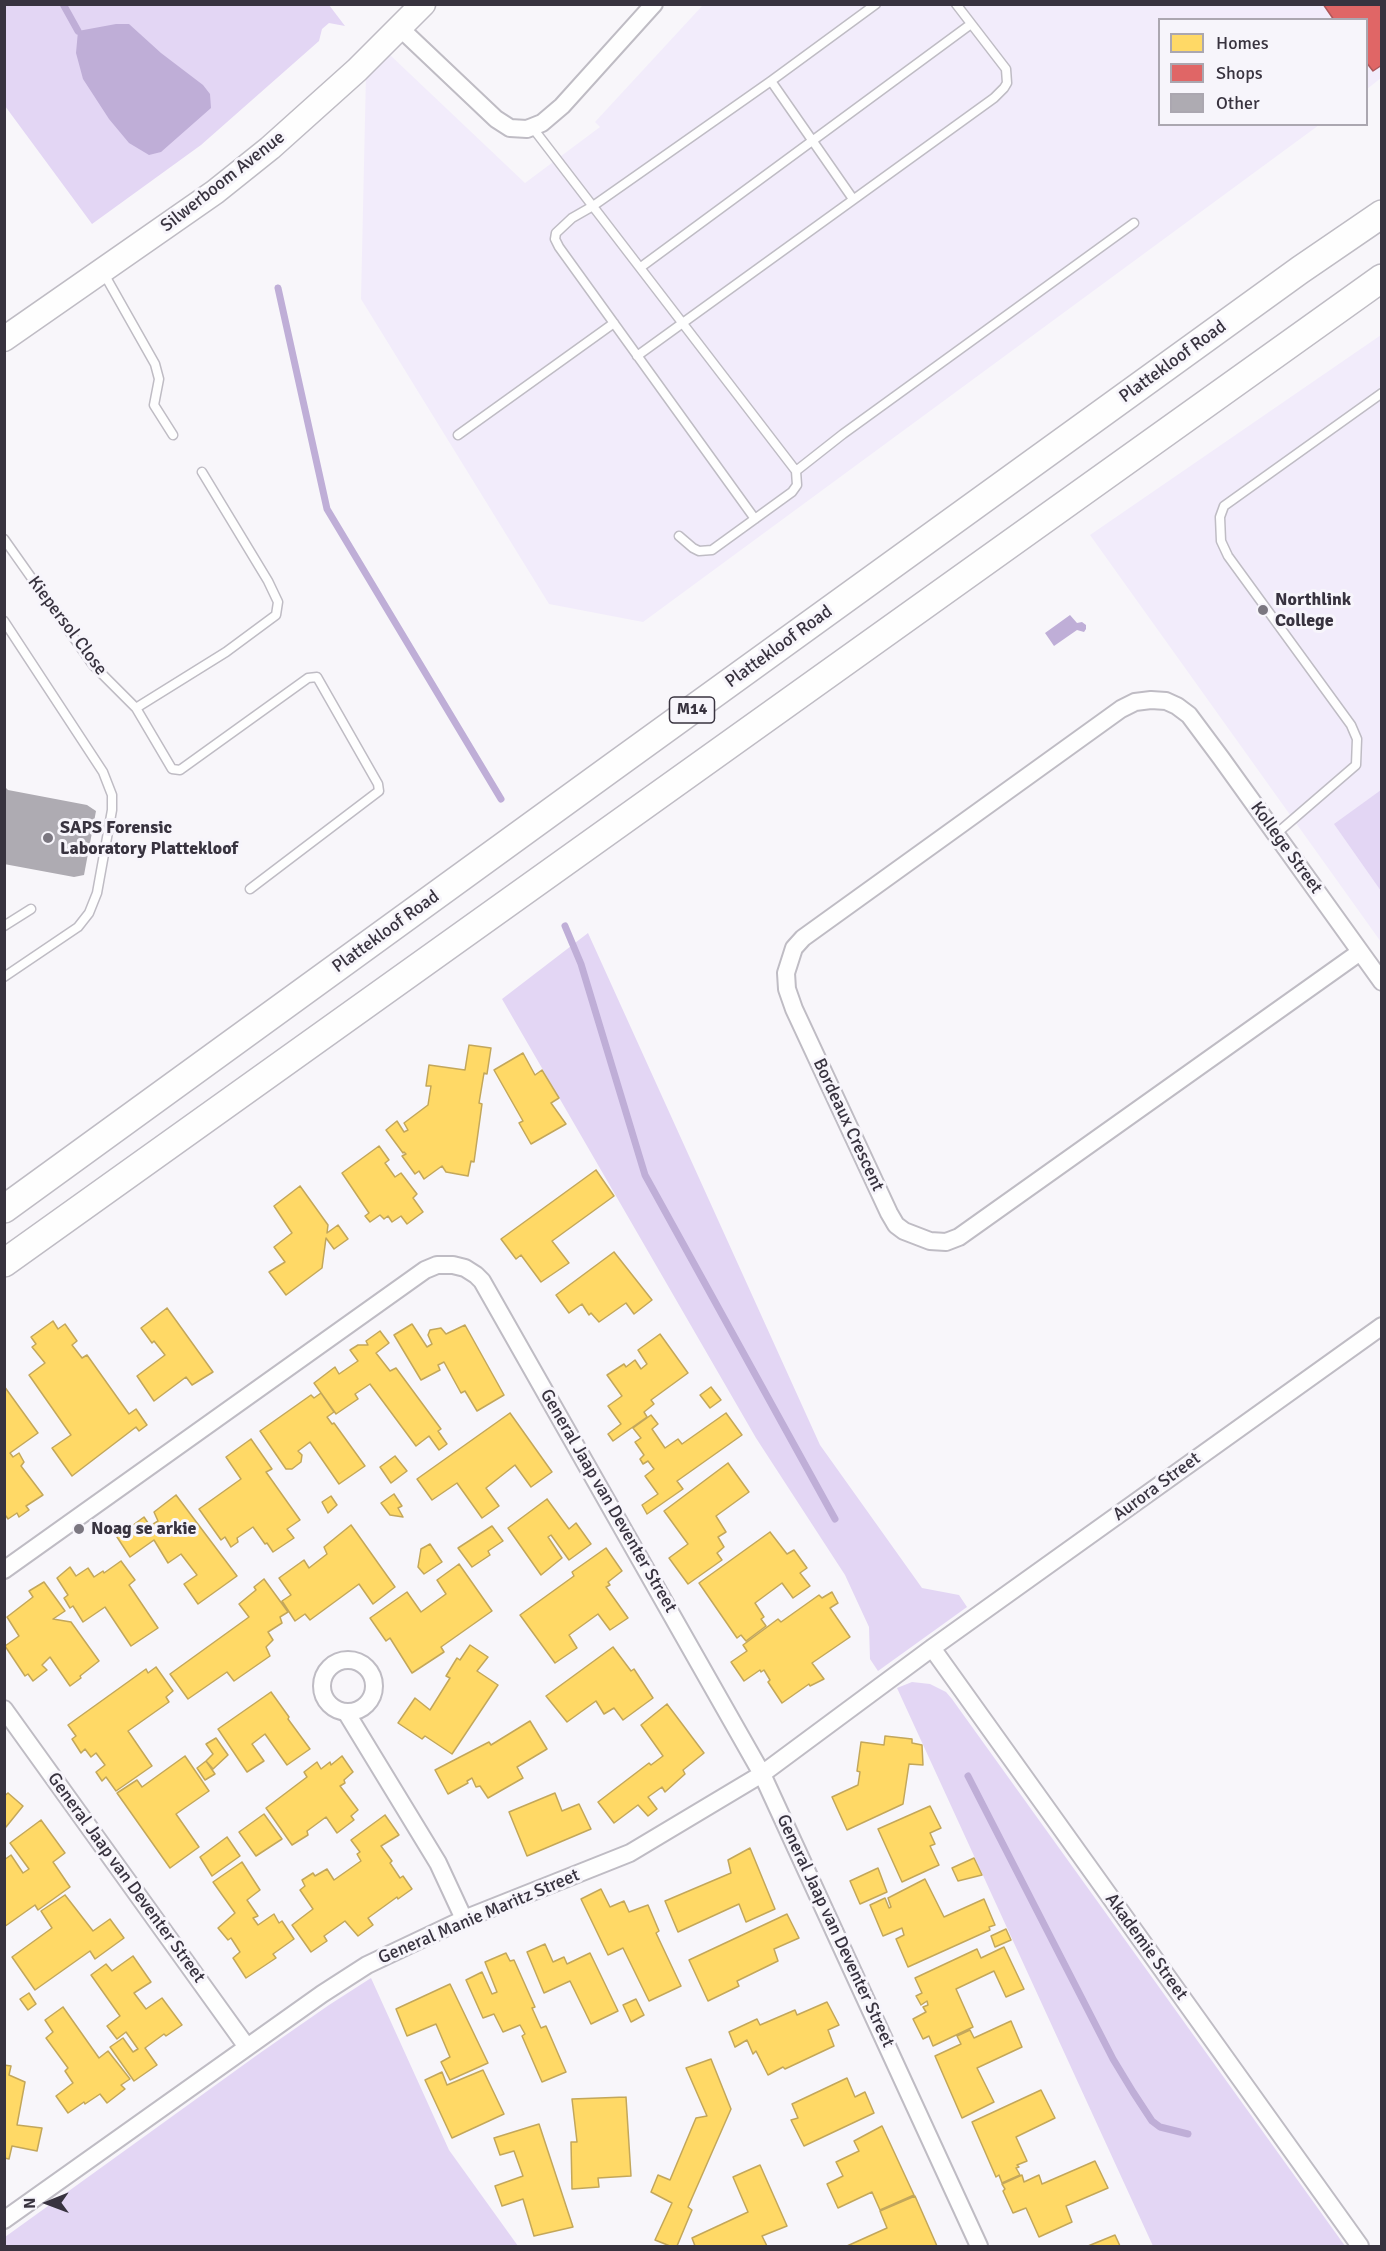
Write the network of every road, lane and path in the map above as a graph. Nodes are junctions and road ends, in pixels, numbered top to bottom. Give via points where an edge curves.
1 (423, 4) edge
2 (654, 4) edge
3 (876, 4) edge
4 (956, 4) edge
5 (971, 24) junction
6 (400, 28) junction
7 (771, 81) junction
8 (532, 127) junction
9 (812, 139) junction
10 (853, 199) junction
11 (593, 206) junction
12 (1382, 214) edge
13 (1134, 224) dead end
14 (640, 267) junction
15 (103, 272) junction
16 (1382, 278) edge
17 (683, 322) junction
18 (614, 323) junction
19 (4, 339) edge
20 (637, 356) junction
21 (1382, 393) edge
22 (172, 435) dead end
23 (458, 435) dead end
24 (796, 471) junction
25 (202, 472) dead end
26 (755, 519) junction
27 (679, 536) dead end
28 (4, 539) edge
29 (4, 621) edge
30 (136, 708) junction
31 (1189, 715) joint
32 (1276, 834) junction
33 (250, 889) dead end
34 (31, 909) dead end
35 (4, 926) edge
36 (1360, 952) junction
37 (4, 977) edge
38 (1382, 982) edge
39 (4, 1209) edge
40 (4, 1263) edge
41 (1382, 1326) edge
42 (4, 1570) edge
43 (932, 1648) junction
44 (4, 1709) edge
45 (346, 1712) dead end
46 (762, 1774) junction
47 (464, 1919) junction
48 (247, 2047) junction
49 (4, 2220) edge
50 (980, 2247) edge
51 (1360, 2247) edge

1 - 6 street, Silwerboom Avenue
2 - 8 street via 562,106
3 - 7 lane
4 - 5 lane
5 - 9 lane
5 - 10 lane via 1006,69 1004,88
6 - 8 street via 496,119 510,128
6 - 15 street, Silwerboom Avenue via 270,148
7 - 9 lane
7 - 11 lane
8 - 11 lane
9 - 10 lane
9 - 14 lane
10 - 17 lane
11 - 14 lane
11 - 18 lane via 560,228 555,238
12 - 39 main road, Plattekloof Road / M14
13 - 24 lane
14 - 17 lane
15 - 19 street, Silwerboom Avenue
15 - 22 lane via 155,364 159,379 154,405
16 - 40 main road, M14
17 - 20 lane
17 - 24 lane
18 - 20 lane
18 - 23 lane
20 - 26 lane
21 - 32 lane via 1224,506 1220,517 1221,541 1228,556 1351,725 1357,739 1356,765
24 - 26 lane via 797,485 792,492
25 - 30 lane via 268,581 278,602 276,615 226,652
26 - 27 lane via 712,550 699,551
28 - 30 lane, Kiepersol Close via 93,665
29 - 37 lane via 103,772 112,795 97,893 89,913 78,927
30 - 33 lane, Kiepersol Close via 172,769 180,770 308,678 316,677 379,791
31 - 32 street, Kollege Street
31 - 36 street, Bordeaux Crescent via 1166,701 1135,702 1121,709 794,948 786,973 794,1009 896,1225 930,1241 946,1242 958,1237
32 - 36 street, Kollege Street
34 - 35 lane
36 - 38 street, Kollege Street
41 - 43 street, Aurora Street
42 - 46 street, General Jaap van Deventer Street via 425,1270 437,1265 465,1268 482,1281
43 - 46 street, General Manie Maritz Street
43 - 51 street, Akademie Street
44 - 48 street, General Jaap van Deventer Street
45 - 47 street via 438,1863
46 - 47 street, General Manie Maritz Street via 630,1853
46 - 50 street, General Jaap van Deventer Street
47 - 48 street, General Manie Maritz Street via 367,1965
48 - 49 street, General Manie Maritz Street

